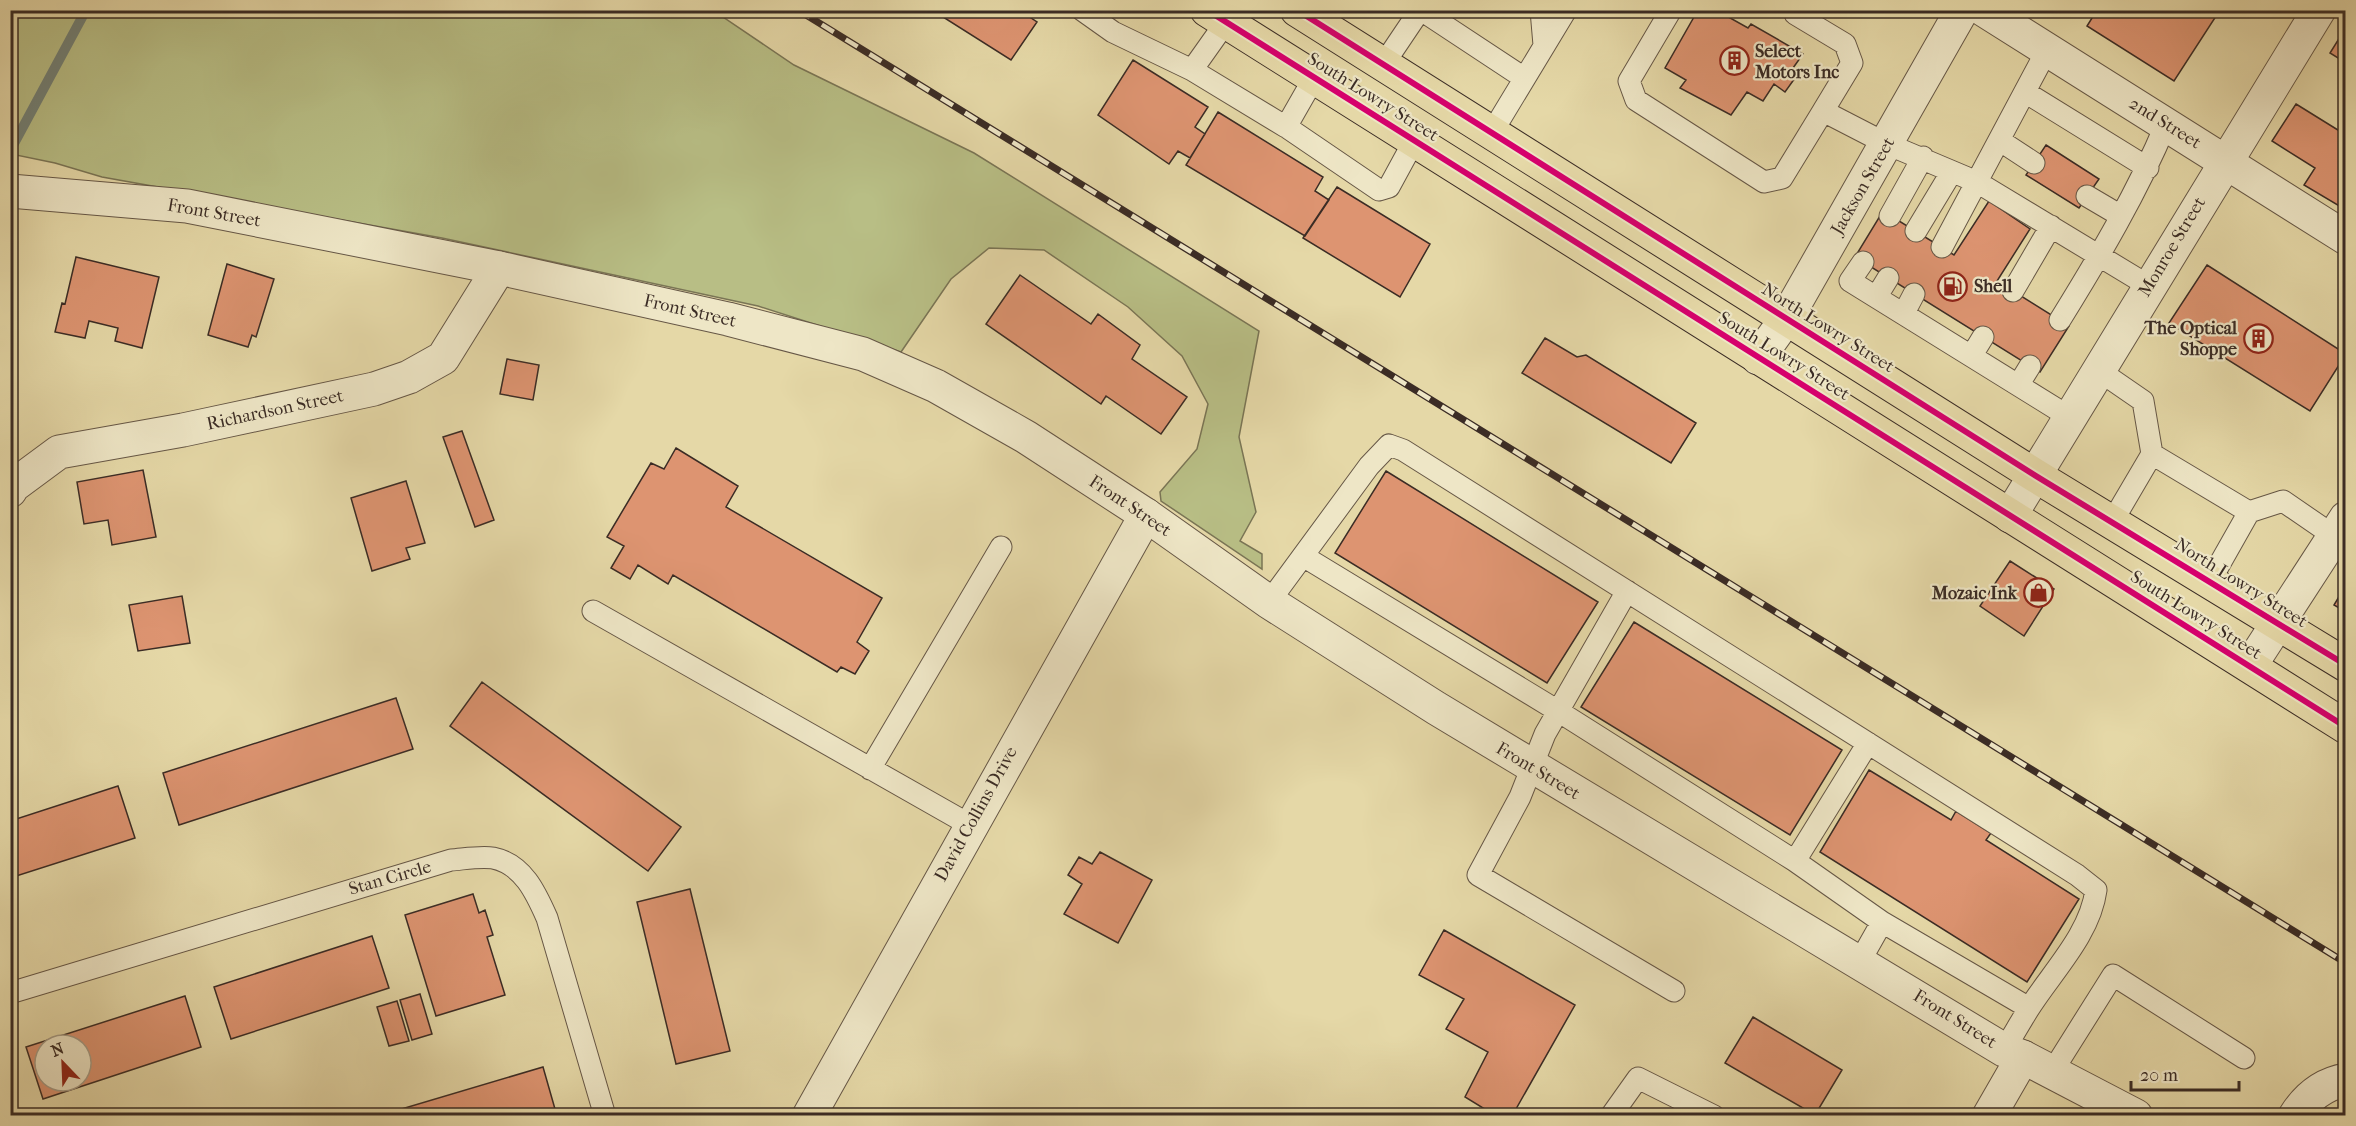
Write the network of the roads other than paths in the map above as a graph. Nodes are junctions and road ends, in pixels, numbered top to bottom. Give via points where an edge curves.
1 (1082, 10) edge
2 (1297, 10) edge
3 (1421, 10) edge
4 (1541, 10) edge
5 (1566, 10) edge
6 (1671, 10) edge
7 (1962, 10) edge
8 (1984, 10) edge
9 (2319, 10) edge
10 (1794, 12) edge
11 (1216, 16) edge
12 (1544, 45) junction
13 (2047, 50) junction
14 (1383, 65) junction
15 (1192, 70) junction
16 (1314, 78) junction
17 (1524, 78) junction
18 (2025, 92) junction
19 (1823, 111) junction
20 (1282, 124) junction
21 (2166, 124) junction
22 (1491, 134) junction
23 (1999, 140) junction
24 (1414, 141) junction
25 (1887, 144) junction
26 (1923, 157) junction
27 (2225, 160) junction
28 (2034, 163) dead end
29 (2148, 168) junction
30 (1951, 172) junction
31 (1977, 182) junction
32 (26, 192) edge
33 (2087, 196) dead end
34 (1890, 216) dead end
35 (2121, 216) junction
36 (2051, 226) junction
37 (1916, 231) dead end
38 (2346, 238) edge
39 (1942, 247) dead end
40 (2101, 255) junction
41 (1863, 262) dead end
42 (499, 268) junction
43 (1888, 278) dead end
44 (2150, 286) junction
45 (2013, 291) dead end
46 (1877, 296) junction
47 (1786, 319) junction
48 (2060, 320) dead end
49 (1983, 337) dead end
50 (1972, 355) junction
51 (1758, 358) junction
52 (2098, 370) junction
53 (2071, 418) junction
54 (2152, 454) junction
55 (2036, 476) junction
56 (10, 491) edge
57 (2249, 512) junction
58 (1146, 515) junction
59 (2010, 516) junction
60 (2112, 522) junction
61 (2340, 527) edge
62 (1001, 547) dead end
63 (1303, 556) junction
64 (2210, 581) junction
65 (1627, 591) junction
66 (1269, 602) junction
67 (593, 611) dead end
68 (2278, 624) junction
69 (2346, 665) edge
70 (2250, 666) junction
71 (1558, 711) junction
72 (2346, 727) edge
73 (1868, 742) junction
74 (1532, 768) junction
75 (870, 769) junction
76 (970, 825) junction
77 (1795, 861) junction
78 (1882, 922) junction
79 (1860, 961) junction
80 (1674, 991) dead end
81 (10, 993) edge
82 (2029, 1008) junction
83 (2014, 1053) junction
84 (2244, 1058) dead end
85 (2052, 1072) junction
86 (2346, 1080) edge
87 (604, 1116) edge
88 (809, 1116) edge
89 (1611, 1116) edge
90 (1714, 1116) edge
91 (1989, 1116) edge
92 (2136, 1116) edge
93 (2295, 1116) edge

1 - 15 lane via 1113,32
2 - 14 main road, North Lowry Street
3 - 14 lane
3 - 17 lane
4 - 12 lane
5 - 12 lane
6 - 19 lane via 1629,81 1636,100 1764,182 1782,178
7 - 25 street, Jackson Street
8 - 13 street, 2nd Street
9 - 27 street, Monroe Street
10 - 19 lane via 1845,44 1852,63
11 - 15 lane
11 - 16 main road, South Lowry Street
12 - 17 lane
13 - 18 lane
13 - 21 street, 2nd Street
14 - 22 main road, North Lowry Street
15 - 20 lane
16 - 20 lane via 1286,127
16 - 24 main road, South Lowry Street
17 - 22 lane
18 - 23 lane
18 - 29 lane
19 - 25 lane
20 - 24 lane via 1379,190 1389,187
21 - 27 street, 2nd Street
21 - 29 lane
22 - 47 main road, North Lowry Street
23 - 28 lane
23 - 31 lane
24 - 51 main road, South Lowry Street
25 - 26 lane
25 - 47 street, Jackson Street
26 - 30 lane
26 - 34 lane
27 - 38 street, 2nd Street
27 - 44 street, Monroe Street
29 - 35 lane
30 - 31 lane
30 - 37 lane
31 - 36 lane
31 - 39 lane
32 - 42 street, Front Street via 187,206
33 - 35 lane
35 - 40 lane
36 - 40 lane
36 - 45 lane
40 - 44 lane
40 - 48 lane
41 - 46 lane via 1850,281
42 - 56 street, Richardson Street via 443,358 409,377 374,389 60,452
42 - 58 street, Front Street via 863,354 936,386 1026,437
43 - 46 lane
44 - 52 street, Monroe Street
46 - 50 lane via 1909,303
47 - 51 street, Jackson Street
47 - 55 main road, North Lowry Street
49 - 50 lane
50 - 53 lane via 2024,375
51 - 59 main road, South Lowry Street
52 - 53 street, Monroe Street
52 - 54 lane via 2143,401
53 - 55 street, Monroe Street
54 - 57 lane
54 - 60 lane
55 - 59 street, Monroe Street
55 - 60 main road, North Lowry Street
57 - 61 lane via 2283,501
57 - 64 lane
58 - 66 street, Front Street
58 - 76 street, David Collins Drive
59 - 70 main road, South Lowry Street
60 - 64 main road, North Lowry Street
61 - 68 street
62 - 75 lane
63 - 65 lane via 1389,445 1403,450
63 - 66 lane
63 - 71 lane
64 - 68 main road, North Lowry Street
65 - 71 lane
65 - 73 lane
66 - 74 street, Front Street
67 - 75 lane
68 - 69 main road, North Lowry Street
68 - 70 street
70 - 72 main road, South Lowry Street
71 - 74 lane
71 - 77 lane
73 - 77 lane
73 - 82 lane via 2096,890 2094,904 2069,950
74 - 79 street, Front Street
74 - 80 lane via 1478,875
75 - 76 lane
76 - 88 street, David Collins Drive
77 - 78 lane
78 - 79 lane
78 - 82 lane
79 - 83 street, Front Street
81 - 87 lane, Stan Circle via 451,860 494,858 517,869 534,889 547,918
82 - 83 lane
83 - 85 street, Front Street
83 - 91 street
84 - 85 lane via 2113,975
85 - 92 street, Front Street
86 - 93 street via 2319,1090
89 - 90 lane via 1638,1078

